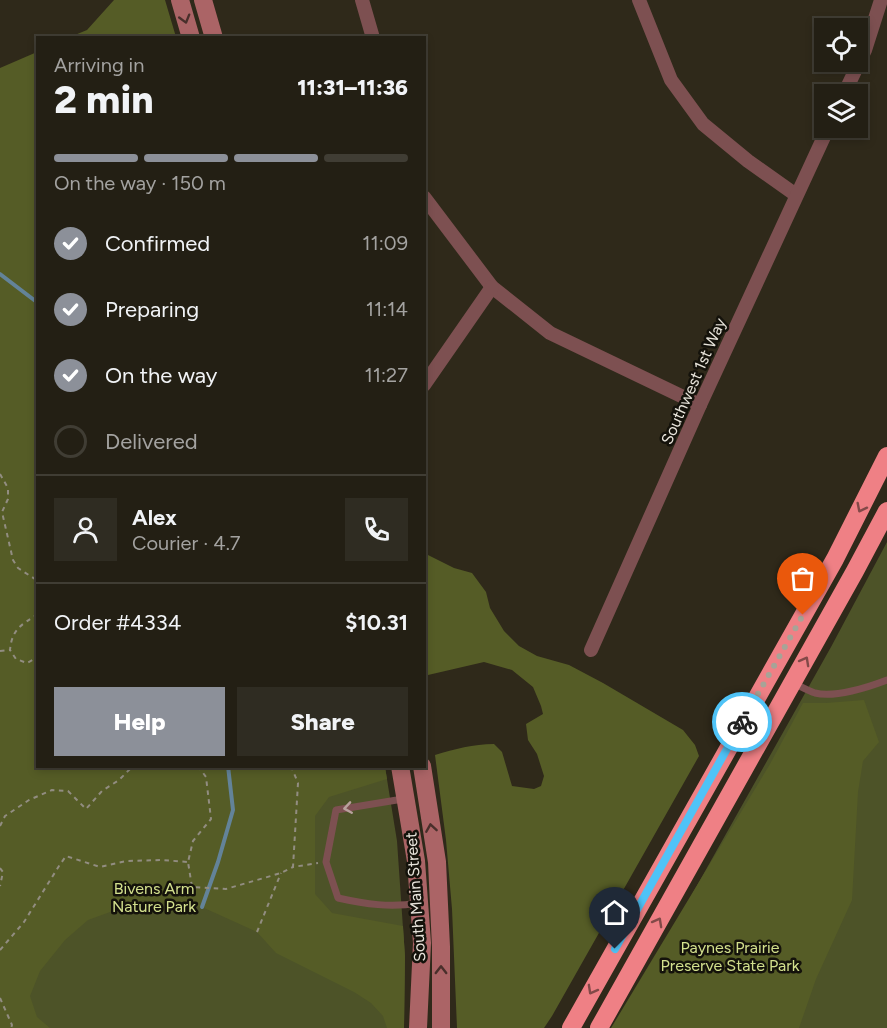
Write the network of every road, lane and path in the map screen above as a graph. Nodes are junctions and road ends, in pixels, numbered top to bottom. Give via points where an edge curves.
1 (180, 0) edge
2 (203, 0) edge
3 (362, 0) edge
4 (639, 0) edge
5 (882, 7) edge
6 (189, 36) edge
7 (213, 36) edge
8 (372, 36) edge
9 (849, 84) edge
10 (823, 138) edge
11 (796, 195) junction
12 (426, 200) edge
13 (492, 287) junction
14 (426, 382) edge
15 (700, 405) junction
16 (887, 456) edge
17 (0, 474) edge
18 (887, 510) edge
19 (36, 580) edge
20 (36, 615) edge
21 (9, 650) junction
22 (591, 650) dead end
23 (0, 651) edge
24 (36, 658) edge
25 (771, 672) junction
26 (887, 680) edge
27 (793, 683) junction
28 (131, 768) edge
29 (199, 768) edge
30 (292, 768) edge
31 (400, 768) edge
32 (422, 768) edge
33 (406, 799) junction
34 (0, 826) edge
35 (188, 862) junction
36 (326, 862) junction
37 (293, 867) junction
38 (0, 868) edge
39 (280, 873) junction
40 (0, 886) edge
41 (438, 886) junction
42 (418, 903) junction
43 (257, 932) dead end
44 (0, 950) edge
45 (0, 998) edge
46 (11, 1028) edge
47 (418, 1028) edge
48 (441, 1028) edge
49 (571, 1028) edge
50 (599, 1028) edge

1 -> 6 main road
2 - 7 main road
3 - 8 street
4 - 11 street via 671,80 703,123
5 - 9 street
10 - 11 street, Southwest 1st Way
11 - 15 street, Southwest 1st Way
12 - 13 street
13 - 14 street
13 - 15 street via 550,333
15 - 22 street, Southwest 1st Way
16 -> 25 highway via 835,560
17 - 19 path via 8,488 2,512 13,560
27 -> 18 highway
20 - 21 path via 20,626
21 - 23 path
21 - 24 path via 16,659 27,663
25 - 27 highway
25 -> 49 highway
26 - 27 lane via 827,694
50 -> 27 highway
28 - 34 path via 102,790 86,809 68,791 52,790 28,800 5,816
29 - 35 path via 206,777 211,819 193,841
30 - 37 path via 298,783
31 - 33 main road, South Main Street
41 -> 32 main road, South Main Street
33 -> 36 lane via 336,810
33 - 42 main road, South Main Street
35 - 39 path via 192,887 226,889
35 - 44 path via 126,861 100,867 66,856 24,922
36 - 37 path
36 - 42 lane via 338,898 402,906
37 - 39 path
38 - 40 path
39 - 43 path
41 - 42 main road
48 -> 41 main road, South Main Street
42 - 47 main road, South Main Street via 422,943
45 - 46 path

